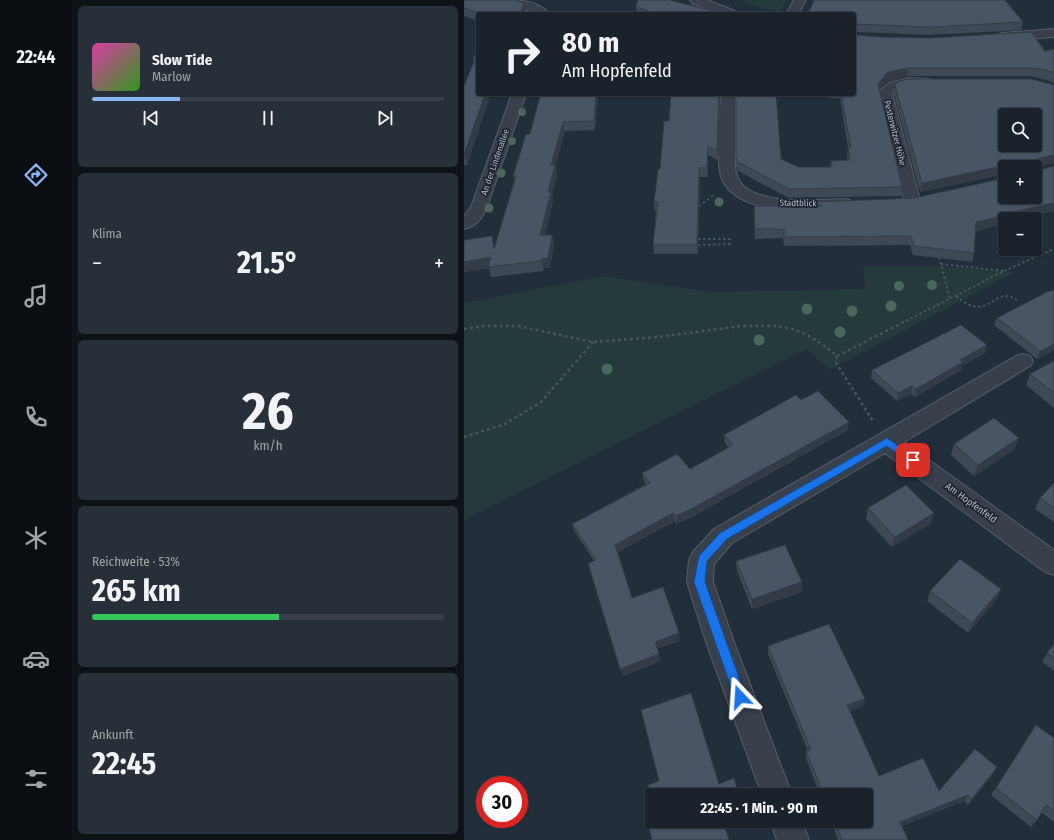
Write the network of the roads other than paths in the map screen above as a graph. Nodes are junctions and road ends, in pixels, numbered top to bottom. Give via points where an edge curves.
1 (507, 0) edge
2 (696, 0) edge
3 (800, 0) edge
4 (541, 12) edge
5 (726, 12) edge
6 (793, 12) edge
7 (1054, 33) edge
8 (989, 38) edge
9 (938, 82) edge
10 (518, 96) edge
11 (728, 96) edge
12 (893, 202) edge
13 (860, 203) edge
14 (464, 224) edge
15 (1023, 361) dead end
16 (881, 434) junction
17 (1054, 564) edge
18 (774, 788) edge
19 (789, 828) edge
20 (793, 840) edge

1 - 4 street
2 - 5 street
3 - 6 street
7 - 8 street
9 - 12 street, Pesterwitzer Höhe via 907,82 893,85 885,92 920,200
10 - 14 street, An der Lindenallee via 479,207 474,217
11 - 13 street, Stadtblick via 727,167 735,186 751,196 773,203
15 - 16 street
16 - 17 street, Am Hopfenfeld
16 - 18 street via 723,536 702,560 700,582
19 - 20 street

